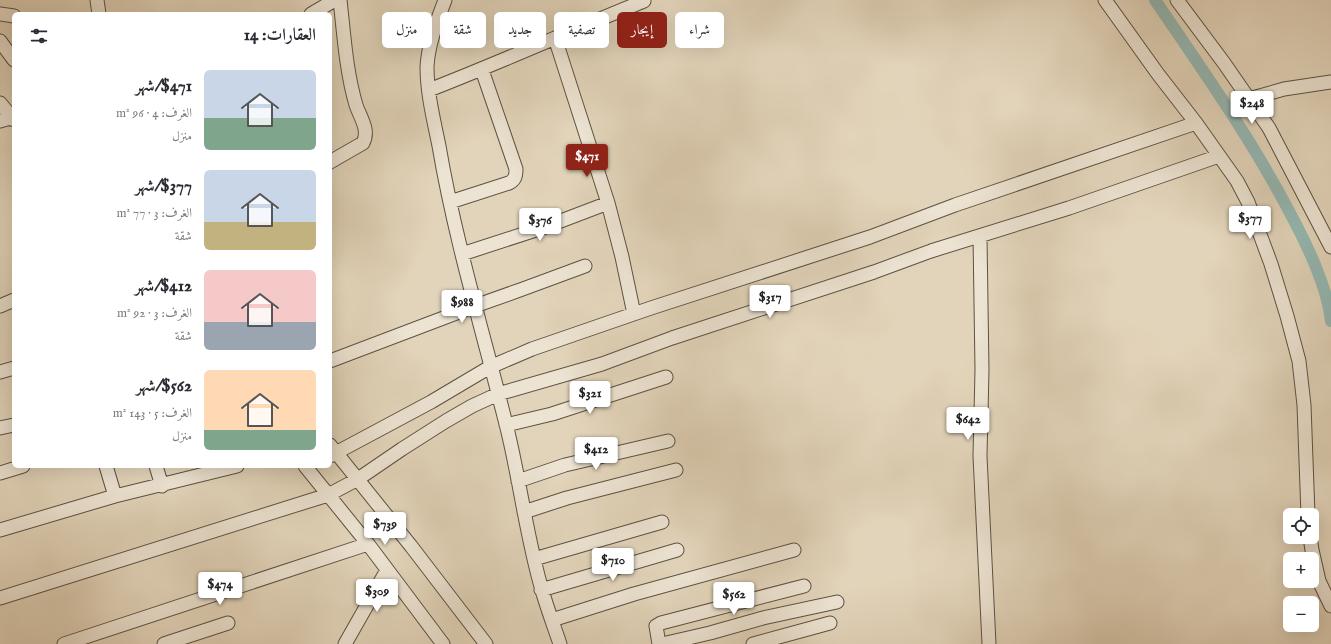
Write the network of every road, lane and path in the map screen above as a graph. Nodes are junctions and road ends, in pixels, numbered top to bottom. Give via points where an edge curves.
1 (98, 0) edge
2 (335, 0) edge
3 (340, 0) edge
4 (445, 0) edge
5 (1105, 0) edge
6 (1177, 0) edge
7 (644, 1) dead end
8 (100, 12) edge
9 (314, 12) edge
10 (0, 14) edge
11 (12, 16) edge
12 (609, 16) edge
13 (554, 38) edge
14 (0, 41) edge
15 (558, 48) edge
16 (12, 57) edge
17 (482, 70) junction
18 (1331, 82) edge
19 (429, 90) junction
20 (1249, 99) junction
21 (0, 103) edge
22 (10, 119) edge
23 (1196, 123) junction
24 (1219, 156) junction
25 (332, 161) edge
26 (450, 202) junction
27 (608, 203) junction
28 (980, 236) junction
29 (1331, 247) edge
30 (462, 254) junction
31 (585, 266) dead end
32 (12, 301) edge
33 (0, 306) edge
34 (475, 306) junction
35 (634, 314) junction
36 (332, 360) edge
37 (490, 367) junction
38 (12, 369) edge
39 (0, 372) edge
40 (666, 377) dead end
41 (498, 394) junction
42 (12, 425) edge
43 (506, 425) junction
44 (0, 428) edge
45 (668, 441) dead end
46 (332, 452) edge
47 (17, 468) edge
48 (107, 468) edge
49 (157, 468) edge
50 (230, 468) edge
51 (310, 468) edge
52 (676, 470) dead end
53 (0, 473) edge
54 (358, 479) junction
55 (518, 481) junction
56 (162, 486) junction
57 (328, 495) junction
58 (115, 496) junction
59 (1308, 508) edge
60 (524, 512) junction
61 (662, 522) dead end
62 (0, 530) edge
63 (368, 544) junction
64 (1311, 544) edge
65 (677, 550) dead end
66 (794, 550) dead end
67 (534, 559) junction
68 (387, 570) junction
69 (804, 586) dead end
70 (542, 590) junction
71 (0, 598) edge
72 (837, 602) dead end
73 (1331, 606) edge
74 (552, 620) junction
75 (830, 623) dead end
76 (228, 624) dead end
77 (64, 644) edge
78 (164, 644) edge
79 (345, 644) edge
80 (443, 644) edge
81 (486, 644) edge
82 (560, 644) edge
83 (659, 644) edge
84 (662, 644) edge
85 (753, 644) edge
86 (989, 644) edge

1 - 8 street
2 - 9 street
3 - 25 street via 351,84 366,137 363,143
4 - 19 street via 429,52
5 - 23 street
6 - 20 street
7 - 12 street
10 - 11 street
13 - 17 street
14 - 16 street
15 - 27 street
17 - 19 street
17 - 26 street via 516,169 516,176 509,183
18 - 20 street via 1284,89
19 - 26 street
20 - 29 street via 1269,128
21 - 22 street
23 - 24 street
23 - 35 street via 955,205 870,237
24 - 28 street
24 - 59 street via 1248,202 1287,316 1299,361 1304,405
26 - 30 street
27 - 30 street
27 - 35 street
28 - 41 street via 672,338 602,364
28 - 86 street via 980,456
30 - 34 street
31 - 34 street
32 - 33 street
34 - 36 street
34 - 37 street
35 - 37 street via 532,349
37 - 41 street
37 - 46 street via 431,402
38 - 39 street
40 - 43 street via 552,414
41 - 43 street
41 - 54 street via 424,434
42 - 44 street
43 - 55 street
45 - 55 street via 565,466
46 - 54 street
47 - 53 street
48 - 58 street
49 - 56 street
50 - 56 street
51 - 57 street
52 - 60 street via 566,498
54 - 57 street
54 - 81 street
55 - 60 street
56 - 58 street
57 - 63 street
57 - 71 street
58 - 62 street
60 - 67 street
61 - 67 street
63 - 68 street
63 - 77 street
64 - 73 street via 1319,581
65 - 70 street
66 - 74 street via 648,590
67 - 70 street
68 - 79 street
68 - 80 street
69 - 83 street via 661,623 656,626
70 - 74 street
72 - 84 street
74 - 82 street
75 - 85 street
76 - 78 street

